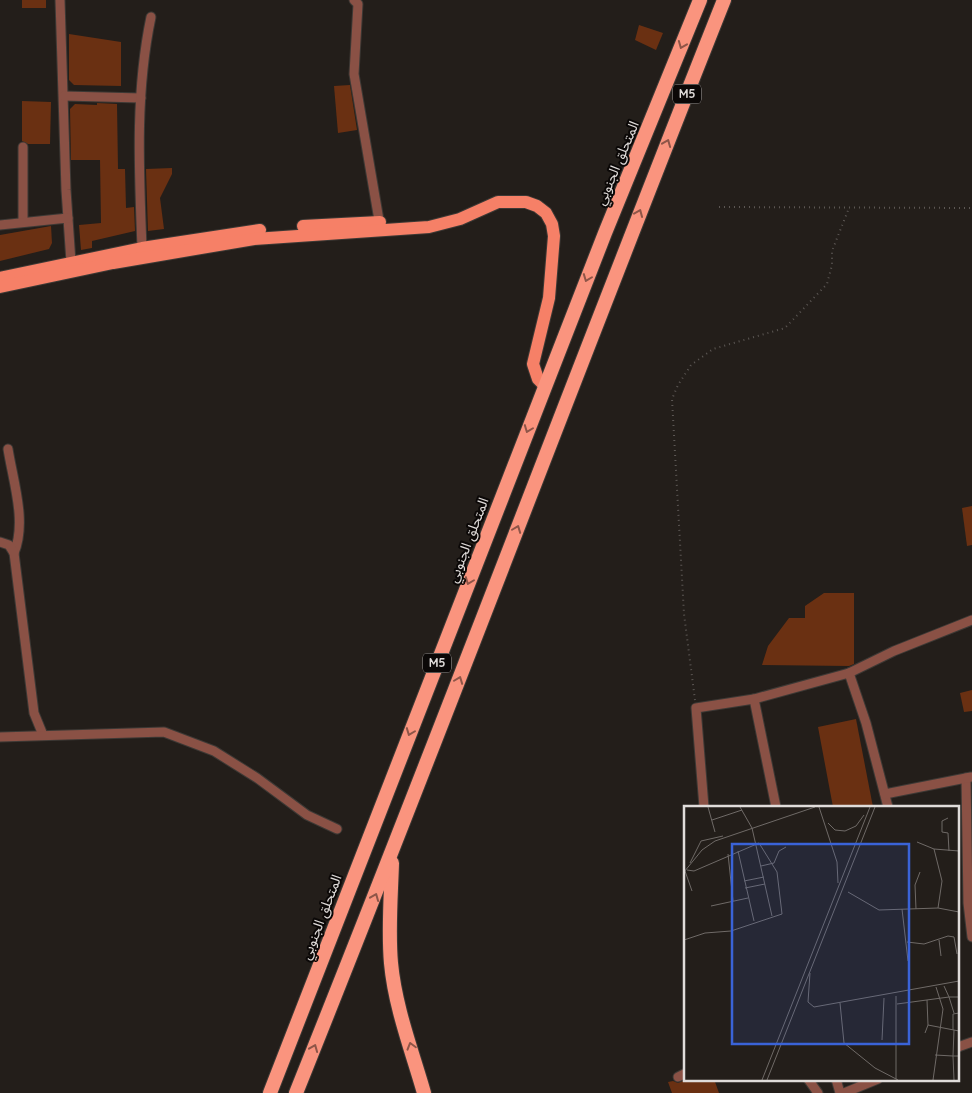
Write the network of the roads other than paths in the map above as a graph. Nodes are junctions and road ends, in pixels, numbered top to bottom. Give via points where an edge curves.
1 (60, 0) edge
2 (354, 0) edge
3 (700, 0) edge
4 (724, 0) edge
5 (151, 17) dead end
6 (64, 96) junction
7 (141, 98) junction
8 (23, 147) dead end
9 (68, 218) junction
10 (23, 222) junction
11 (0, 225) edge
12 (380, 226) junction
13 (142, 248) junction
14 (71, 262) junction
15 (0, 278) edge
16 (0, 287) edge
17 (545, 386) junction
18 (8, 449) dead end
19 (0, 542) edge
20 (14, 553) junction
21 (972, 620) edge
22 (849, 673) junction
23 (754, 699) junction
24 (43, 735) junction
25 (0, 737) edge
26 (969, 778) edge
27 (885, 794) junction
28 (704, 806) edge
29 (776, 806) edge
30 (888, 806) edge
31 (337, 830) dead end
32 (392, 854) junction
33 (962, 856) edge
34 (972, 937) edge
35 (972, 1042) edge
36 (960, 1046) edge
37 (809, 1080) edge
38 (836, 1080) edge
39 (876, 1080) edge
40 (270, 1093) edge
41 (296, 1093) edge
42 (424, 1093) edge
43 (818, 1093) edge
44 (840, 1093) edge
45 (844, 1093) edge

1 - 6 street
2 - 12 street via 358,4 354,74
3 -> 17 highway, المتحلق الجنوبي / M5
32 -> 4 highway, M5
5 - 7 street via 144,50
6 - 7 street
6 - 9 street
7 - 13 street via 138,153
8 - 10 street
9 - 10 street
9 - 14 street
10 - 11 street
12 - 13 main road via 241,232
12 - 16 main road via 254,239 113,263
12 - 17 main road via 413,230 444,224 505,201 526,202 542,209 552,224 554,257 548,305 534,364 538,379
13 - 14 main road
14 - 15 main road
17 -> 40 highway, المتحلق الجنوبي / M5
18 - 20 street via 20,518
19 - 20 street via 9,545
20 - 24 street via 34,713
21 - 22 street
22 - 23 street
22 - 27 street
23 - 28 street via 696,708
23 - 29 street
24 - 25 street
24 - 31 street via 164,732 214,751 307,815
26 - 27 street
26 - 33 street
27 - 30 street
41 -> 32 highway, M5
42 -> 32 highway via 395,990 391,964
33 - 34 street
35 - 36 street
37 - 43 street
38 - 44 street
39 - 45 street

